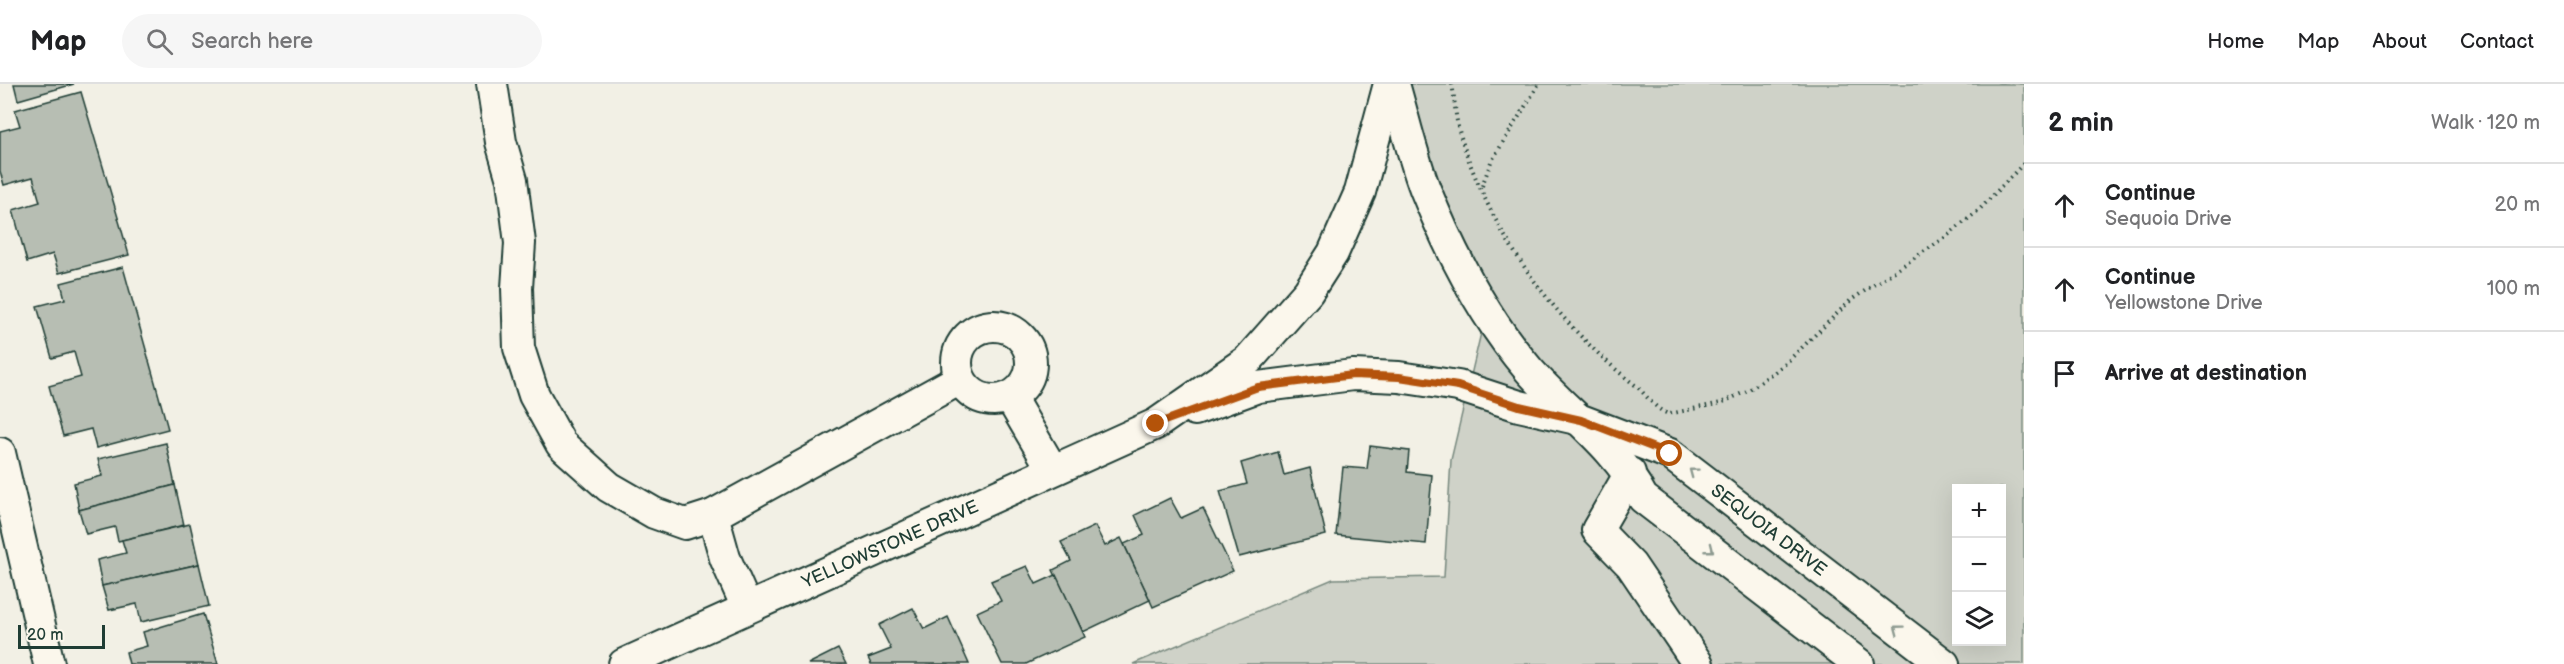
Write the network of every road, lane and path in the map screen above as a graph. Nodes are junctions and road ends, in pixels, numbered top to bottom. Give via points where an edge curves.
1 (492, 84) edge
2 (1392, 84) edge
3 (1452, 84) edge
4 (1539, 84) edge
5 (2024, 163) edge
6 (1482, 186) junction
7 (960, 379) junction
8 (1010, 397) junction
9 (1581, 420) junction
10 (1156, 424) junction
11 (0, 453) edge
12 (1052, 469) junction
13 (1630, 473) junction
14 (713, 515) junction
15 (747, 608) junction
16 (49, 664) edge
17 (624, 664) edge
18 (1698, 664) edge
19 (1859, 664) edge
20 (1944, 664) edge

1 - 14 street via 501,142 512,180 520,243 519,348 534,395 561,444 609,487 654,513 685,524
2 - 9 street, SEQUOIA DRIVE via 1424,187 1455,255 1529,370
2 - 10 street, YELLOWSTONE DRIVE via 1360,192 1333,253 1308,292 1248,360
3 - 6 path via 1459,132
4 - 6 path via 1491,162
5 - 6 path via 1979,210 1946,237 1851,300 1785,364 1749,390 1721,403 1669,414 1661,412 1647,394 1612,367 1553,305 1499,226
7 - 8 street via 967,389 987,400
7 - 8 street via 958,353 972,332 984,327 1010,329 1020,336 1031,358 1027,381
7 - 14 street
8 - 12 street
9 - 10 street, YELLOWSTONE DRIVE via 1519,406 1458,386 1353,375 1258,387
9 - 13 street, SEQUOIA DRIVE
20 -> 9 street, SEQUOIA DRIVE via 1670,454
10 - 12 street, YELLOWSTONE DRIVE
11 - 16 street
12 - 15 street, YELLOWSTONE DRIVE
13 - 18 street via 1597,530 1630,565
13 -> 19 street, SEQUOIA DRIVE via 1643,498
14 - 15 street via 725,558
15 - 17 street, YELLOWSTONE DRIVE

